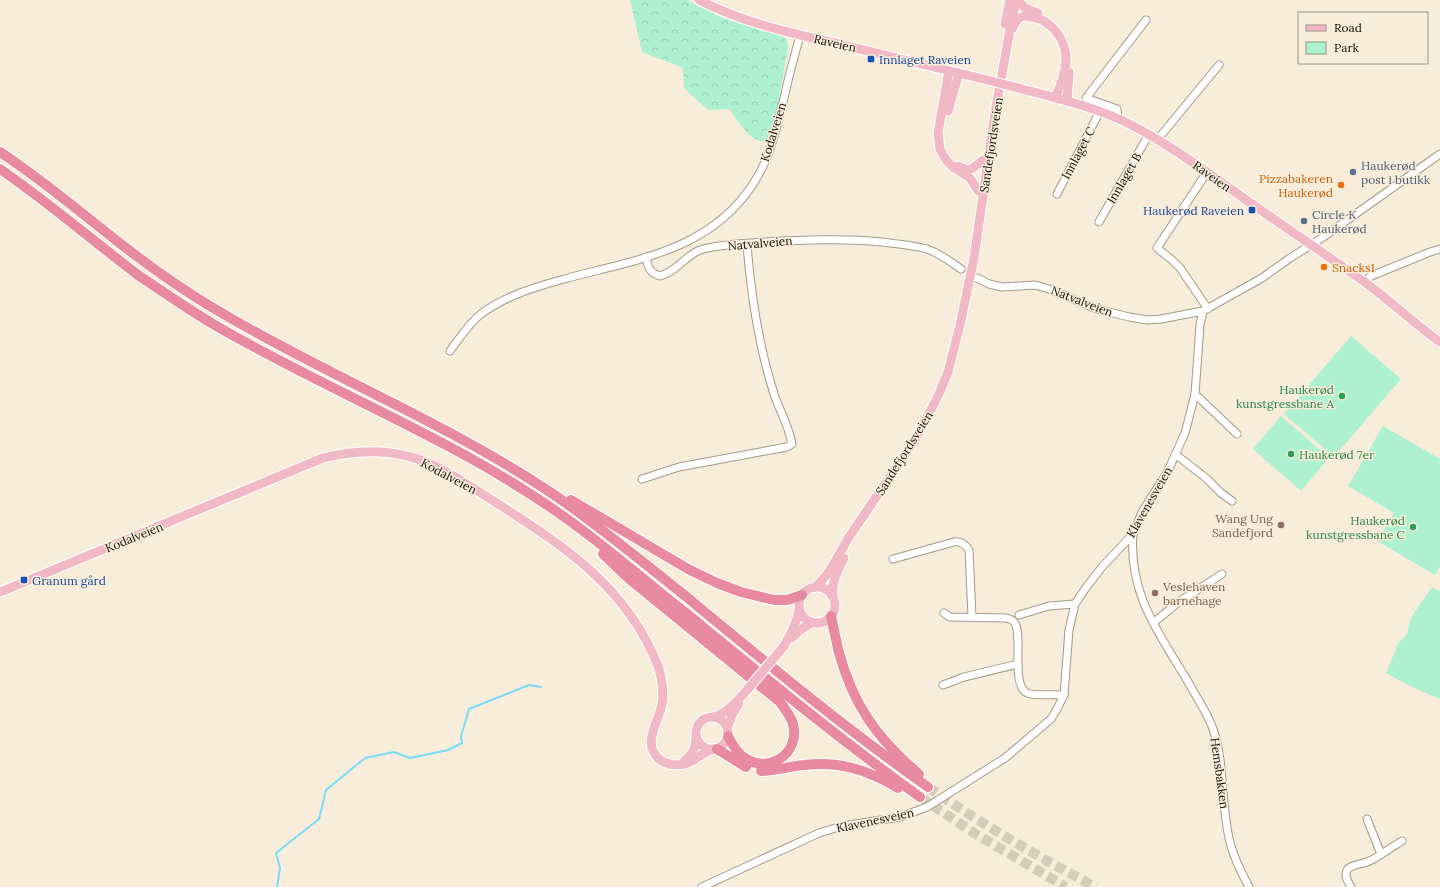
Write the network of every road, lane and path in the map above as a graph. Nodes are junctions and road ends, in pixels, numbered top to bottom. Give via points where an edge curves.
1 (699, 0) edge
2 (1010, 0) edge
3 (1017, 0) edge
4 (1146, 20) dead end
5 (800, 35) junction
6 (1008, 35) junction
7 (1219, 65) dead end
8 (949, 71) junction
9 (959, 74) junction
10 (1055, 98) junction
11 (1067, 101) junction
12 (1100, 111) junction
13 (1118, 119) junction
14 (1153, 137) junction
15 (0, 152) edge
16 (1440, 155) edge
17 (983, 160) junction
18 (0, 169) edge
19 (1207, 172) junction
20 (978, 191) junction
21 (1057, 194) dead end
22 (1099, 222) dead end
23 (747, 244) junction
24 (1312, 244) junction
25 (1440, 249) edge
26 (646, 258) junction
27 (961, 269) dead end
28 (978, 278) dead end
29 (1364, 282) junction
30 (967, 290) junction
31 (1205, 310) junction
32 (1440, 342) edge
33 (450, 351) dead end
34 (1195, 394) junction
35 (1237, 434) dead end
36 (1175, 454) junction
37 (520, 472) junction
38 (642, 479) dead end
39 (1232, 501) dead end
40 (873, 502) junction
41 (547, 505) junction
42 (1133, 534) junction
43 (894, 558) dead end
44 (1222, 574) dead end
45 (816, 587) junction
46 (0, 592) edge
47 (802, 595) junction
48 (832, 596) junction
49 (1075, 604) junction
50 (799, 607) junction
51 (944, 613) dead end
52 (1019, 615) dead end
53 (831, 616) junction
54 (972, 617) junction
55 (812, 622) junction
56 (1153, 623) junction
57 (784, 646) junction
58 (1018, 664) junction
59 (943, 685) dead end
60 (748, 689) junction
61 (1064, 695) junction
62 (714, 717) junction
63 (728, 732) junction
64 (696, 736) junction
65 (715, 749) junction
66 (680, 764) junction
67 (1367, 819) dead end
68 (1402, 841) dead end
69 (1381, 854) junction
70 (702, 887) edge
71 (1249, 887) edge
72 (1351, 887) edge

1 - 5 main road, Raveien via 736,17
2 - 17 main road, Sandefjordsveien
3 - 6 main road, Sandefjordsveien
3 - 11 main road via 1026,9 1058,27 1066,38 1070,50
4 - 13 street, Raveien via 1086,98 1117,109
5 - 8 main road, Raveien
5 - 26 street, Kodalveien via 772,146 753,184 734,208 714,226 690,241
6 - 10 main road via 1020,17 1037,17 1054,28 1064,45 1066,63
6 - 30 main road, Sandefjordsveien
7 - 14 street
8 - 9 main road, Raveien
8 - 20 main road via 938,142 946,160 970,178
9 - 10 main road, Raveien, bridge
9 - 17 main road via 947,113 943,144 950,159 960,168 973,168
10 - 11 main road, Raveien
11 - 12 main road, Raveien
12 - 13 main road, Raveien
12 - 21 street, Innlaget C
13 - 14 main road, Raveien
14 - 19 main road, Raveien
14 - 22 street, Innlaget B
15 - 37 highway via 146,263 199,299 274,342 455,435
16 - 24 street, Natvalveien
17 - 20 main road, Sandefjordsveien
18 - 41 highway via 137,274 192,311 269,355 449,446
19 - 24 main road, Raveien
19 - 31 street via 1157,248 1180,268
20 - 30 main road, Sandefjordsveien
23 - 26 street, Natvalveien via 701,250 660,276 648,269
23 - 27 street, Natvalveien via 837,239 910,245 928,250
23 - 38 street via 750,285 761,346 776,398 791,434 792,444 679,467
24 - 29 main road, Raveien
24 - 31 street, Natvalveien via 1262,278
25 - 29 street via 1371,276
26 - 33 street, Kodalveien via 532,288 503,300 479,316
28 - 31 street, Natvalveien via 1002,287 1035,285 1097,309 1148,320
29 - 32 main road, Raveien
30 - 40 main road, Sandefjordsveien via 955,346 939,394 915,440
31 - 34 street, Klavenesveien via 1200,325
34 - 35 street
34 - 36 street, Klavenesveien via 1185,433
36 - 39 street, Klavenesveien
36 - 42 street, Klavenesveien via 1167,473 1142,512
37 - 47 highway via 531,474 594,514 717,583 774,600 787,600
37 - 53 highway via 601,529 822,708 929,785 885,742 865,715 847,679
40 - 45 main road, Sandefjordsveien via 829,572
40 - 48 main road, Sandefjordsveien via 836,574
41 - 63 highway via 551,515 592,545 628,578 773,696 786,710 793,725 793,740 787,753 778,760 763,765 750,762 743,757 734,747
41 - 65 highway via 918,799 870,773 848,767 825,764 758,771
42 - 49 street, Klavenesveien via 1102,567
42 - 56 street, Hemsbakken via 1131,551 1135,579
43 - 54 street via 954,542 963,543 969,550
44 - 56 street via 1180,601
45 - 47 main road via 808,589
45 - 48 main road via 825,589
46 - 66 main road, Kodalveien via 323,458 367,451 408,456 440,469 520,518 586,565 612,592 642,633 661,676 662,702 651,737 652,748 662,762
47 - 50 main road
48 - 53 main road via 835,606
49 - 52 street via 1049,606
49 - 61 street, Klavenesveien via 1069,630
50 - 55 main road via 805,618
50 - 57 main road via 794,628
51 - 54 street via 950,617
53 - 55 main road via 821,622
54 - 58 street via 1006,618 1014,621
55 - 57 main road
56 - 71 street, Hemsbakken via 1213,728 1220,756 1230,845
57 - 60 main road, bridge
58 - 59 street via 964,677
58 - 61 street via 1020,682 1025,692 1032,695
60 - 62 main road via 728,710
60 - 63 main road via 733,713
61 - 70 street, Klavenesveien via 1051,718 1008,755 927,807 900,817 842,826 819,833
62 - 63 main road via 722,721
62 - 64 main road via 706,718 699,724
63 - 65 main road via 724,744
64 - 65 main road via 703,747
64 - 66 main road via 692,754
65 - 66 main road via 690,762
67 - 69 street
68 - 69 street
69 - 72 street via 1371,861 1349,867 1346,875

